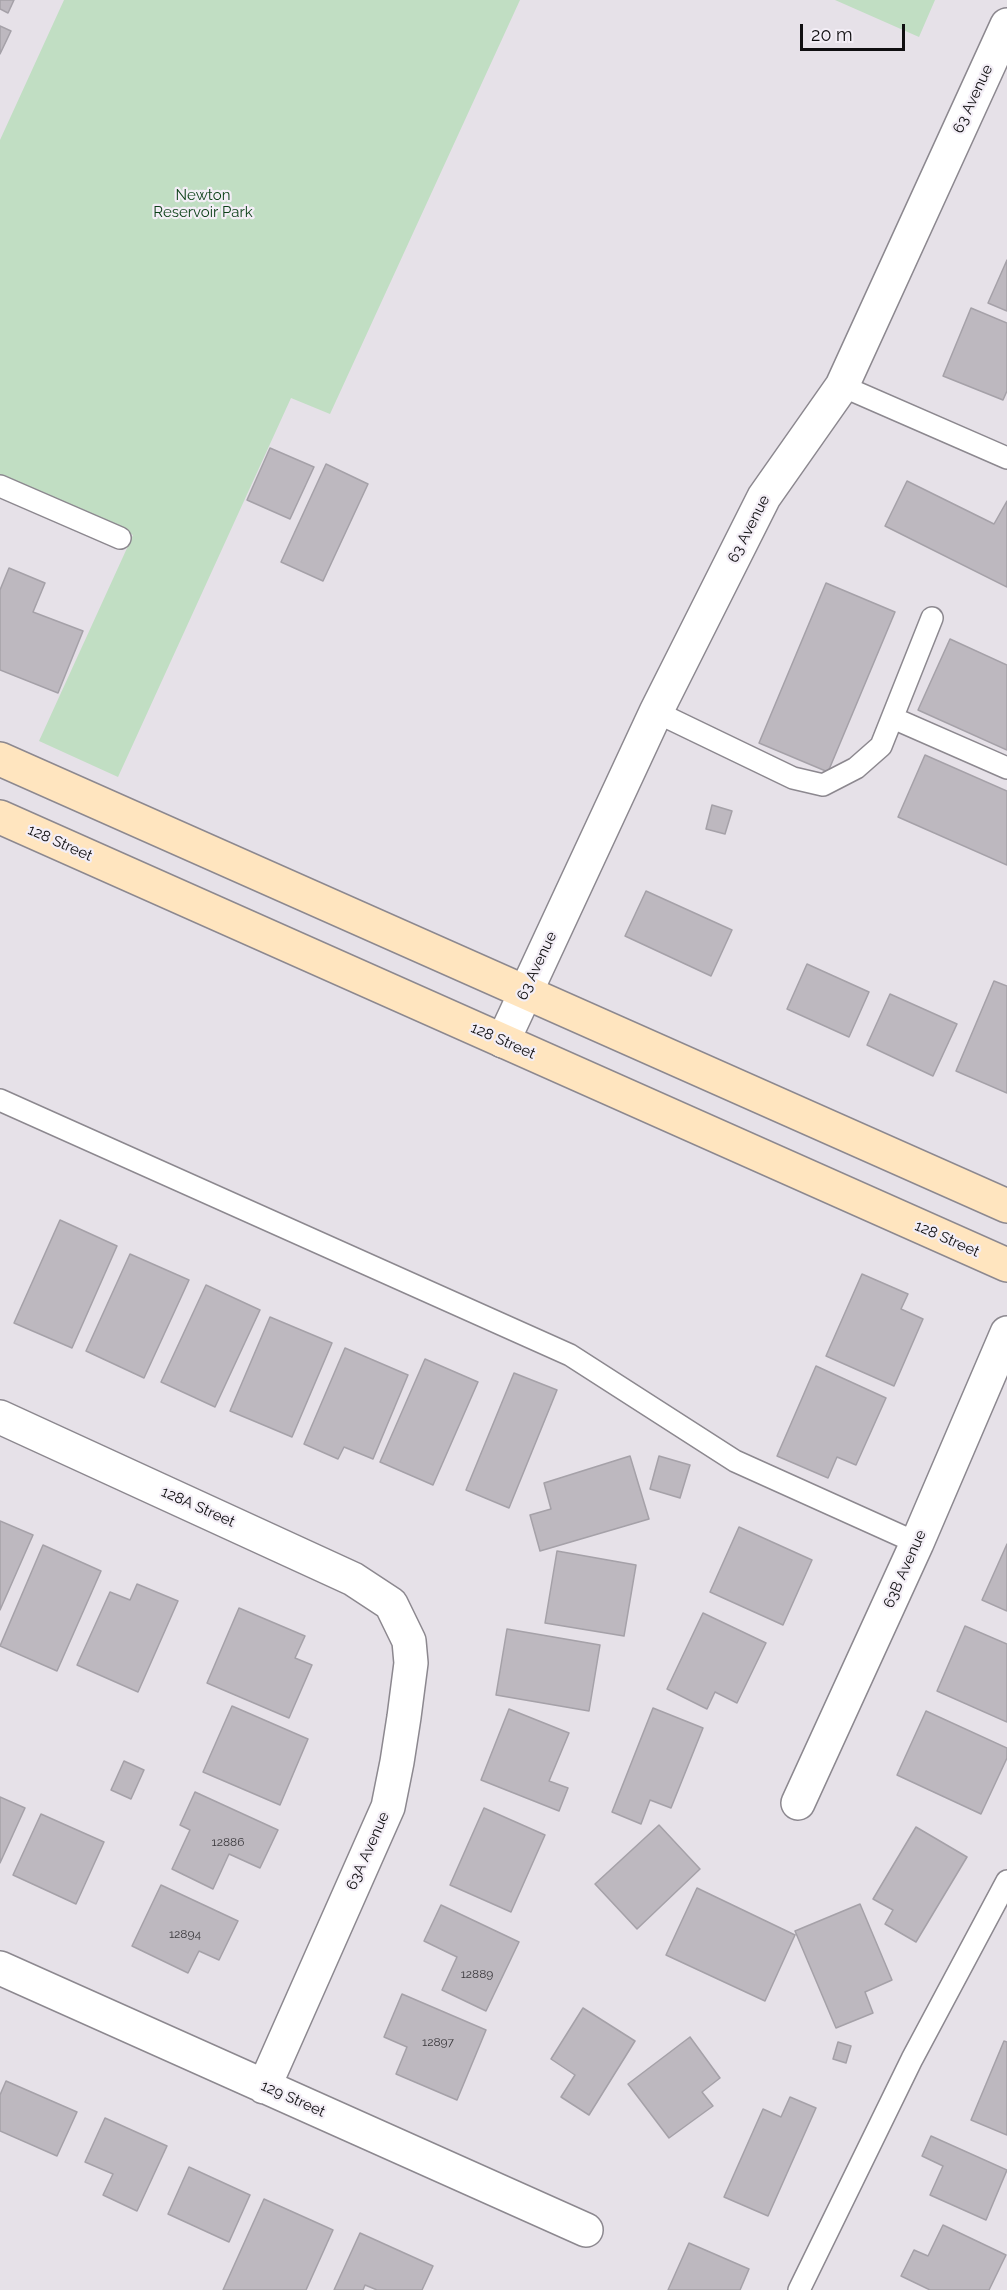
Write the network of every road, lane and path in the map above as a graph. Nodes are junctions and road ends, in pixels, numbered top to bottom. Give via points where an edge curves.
1 (1007, 25) edge
2 (842, 386) junction
3 (1006, 456) edge
4 (0, 486) edge
5 (120, 537) dead end
6 (932, 618) dead end
7 (656, 712) junction
8 (893, 718) junction
9 (0, 759) edge
10 (1007, 768) edge
11 (0, 817) edge
12 (525, 990) junction
13 (503, 1041) junction
14 (0, 1100) edge
15 (1007, 1206) edge
16 (1007, 1265) edge
17 (1007, 1333) edge
18 (0, 1417) edge
19 (917, 1543) junction
20 (391, 1604) joint
21 (798, 1803) dead end
22 (1007, 1881) edge
23 (0, 1968) edge
24 (264, 2087) junction
25 (586, 2230) dead end
26 (799, 2290) edge

1 - 2 street, 63 Avenue
2 - 3 lane
2 - 7 street, 63 Avenue via 764,497
4 - 5 lane
6 - 8 lane
7 - 8 lane via 793,778 823,785 856,768 881,746
7 - 12 street, 63 Avenue
8 - 10 lane
9 - 12 main road
11 - 13 main road, 128 Street
12 - 13 street, 63 Avenue
12 - 15 main road
13 - 16 main road, 128 Street
14 - 19 lane via 570,1355 735,1461
17 - 19 street, 63B Avenue
18 - 20 street, 128A Street via 312,1559
19 - 21 street, 63B Avenue
20 - 24 street, 63A Avenue via 409,1641 411,1663 387,1807
22 - 26 lane via 912,2059
23 - 24 street, 129 Street
24 - 25 street, 129 Street

